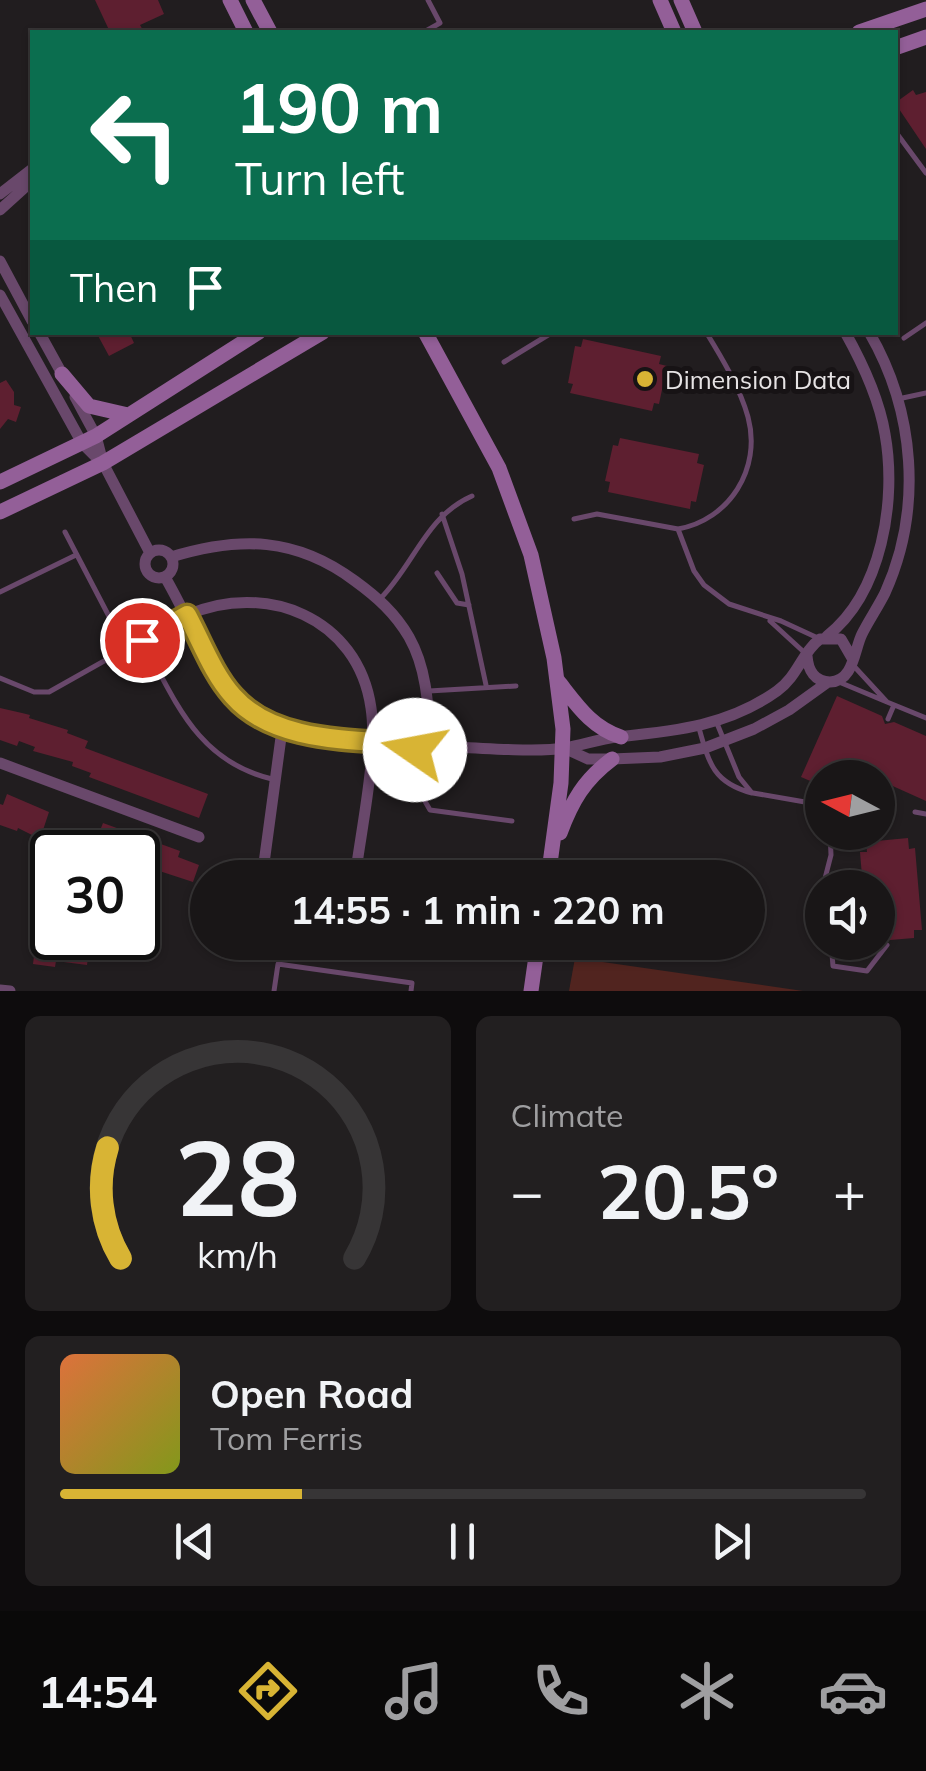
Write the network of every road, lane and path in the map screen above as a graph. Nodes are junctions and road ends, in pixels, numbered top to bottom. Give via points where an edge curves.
1 (230, 0) edge
2 (253, 0) edge
3 (428, 0) edge
4 (660, 0) edge
5 (681, 0) edge
6 (926, 9) edge
7 (240, 30) edge
8 (269, 30) edge
9 (428, 30) edge
10 (673, 30) edge
11 (694, 30) edge
12 (865, 30) edge
13 (926, 37) edge
14 (898, 47) edge
15 (898, 136) edge
16 (30, 172) edge
17 (926, 173) edge
18 (30, 183) edge
19 (0, 194) edge
20 (0, 210) edge
21 (0, 262) edge
22 (0, 296) edge
23 (30, 317) edge
24 (926, 323) edge
25 (41, 335) edge
26 (254, 335) edge
27 (318, 335) edge
28 (427, 335) edge
29 (548, 335) edge
30 (708, 335) edge
31 (847, 335) edge
32 (871, 335) edge
33 (904, 338) dead end
34 (504, 362) dead end
35 (62, 374) junction
36 (926, 394) edge
37 (898, 399) junction
38 (878, 404) junction
39 (128, 415) junction
40 (89, 440) junction
41 (104, 464) junction
42 (0, 482) edge
43 (472, 496) dead end
44 (0, 512) edge
45 (442, 514) junction
46 (574, 520) dead end
47 (678, 529) junction
48 (65, 532) dead end
49 (150, 553) junction
50 (76, 556) junction
51 (171, 557) junction
52 (437, 574) dead end
53 (165, 578) junction
54 (0, 592) edge
55 (380, 600) junction
56 (469, 605) junction
57 (187, 615) junction
58 (769, 618) junction
59 (823, 638) junction
60 (142, 640) junction
61 (126, 650) junction
62 (807, 655) junction
63 (852, 661) junction
64 (0, 678) edge
65 (558, 681) junction
66 (832, 682) junction
67 (486, 685) junction
68 (516, 686) dead end
69 (426, 692) junction
70 (891, 703) junction
71 (926, 718) edge
72 (888, 719) dead end
73 (716, 721) junction
74 (699, 728) junction
75 (282, 730) junction
76 (430, 735) junction
77 (621, 736) junction
78 (372, 740) junction
79 (724, 741) junction
80 (415, 745) junction
81 (442, 747) junction
82 (564, 748) junction
83 (705, 748) junction
84 (612, 759) junction
85 (426, 762) junction
86 (0, 764) edge
87 (275, 780) junction
88 (752, 793) junction
89 (805, 803) edge
90 (915, 812) dead end
91 (926, 814) edge
92 (512, 821) dead end
93 (199, 838) dead end
94 (264, 860) edge
95 (357, 860) edge
96 (550, 860) joint
97 (535, 960) edge
98 (832, 960) edge
99 (876, 960) edge
100 (0, 990) edge
101 (10, 991) edge
102 (274, 991) edge
103 (411, 991) edge
104 (531, 991) edge

1 - 7 main road
2 - 8 main road
3 - 9 lane via 440,23
4 - 10 main road
5 - 11 main road
6 - 12 main road
13 - 14 main road
15 - 17 lane
16 - 19 street
18 - 20 street
21 - 23 street
22 - 40 street
24 - 33 lane
25 - 35 street
26 - 39 main road
27 - 41 main road
28 - 65 main road via 516,511
29 - 34 lane
30 - 47 lane via 748,416 749,457 734,498 698,525
31 - 38 street
32 - 37 street
35 - 39 main road via 89,406
35 - 40 street
36 - 37 lane
37 - 38 street
37 - 63 street via 909,458 908,507 885,594
38 - 59 street via 888,467 880,546 848,616
39 - 40 main road
40 - 41 street
40 - 42 main road
41 - 44 main road
41 - 49 street
43 - 45 lane
45 - 55 lane
45 - 56 lane
46 - 47 lane via 597,514
47 - 58 lane via 704,585 728,604
48 - 50 lane
49 - 51 street
49 - 53 street via 146,570
50 - 54 lane
50 - 61 lane
51 - 53 street
51 - 55 street via 230,543 295,550 330,562
52 - 56 lane via 457,603
53 - 57 street
55 - 69 street via 410,638
56 - 67 lane
57 - 60 lane
57 - 75 street via 234,698
57 - 78 street via 258,600 310,618 361,673
58 - 59 lane
58 - 62 lane
59 - 62 street
59 - 63 street via 841,639
60 - 61 lane
60 - 87 lane via 207,746
61 - 64 lane via 49,692
62 - 66 street via 810,671
62 - 73 street via 776,692
63 - 66 street
63 - 70 lane
65 - 77 main road via 591,722
65 - 82 main road
66 - 70 lane
66 - 79 street
67 - 68 lane
67 - 69 lane
69 - 76 street
70 - 71 lane
70 - 72 lane
73 - 74 street
73 - 79 lane
74 - 77 street
74 - 83 lane
75 - 78 street
75 - 87 street
76 - 80 street
76 - 81 street
77 - 82 street
78 - 80 street
78 - 95 street
79 - 83 street
79 - 88 lane
80 - 85 street
81 - 82 street
81 - 85 street via 438,759
82 - 84 street via 588,759
82 - 96 main road
83 - 84 street
83 - 88 lane via 716,774
84 - 96 main road via 572,800
85 - 92 lane via 422,796 430,810
86 - 93 street
87 - 94 street
88 - 89 lane
90 - 91 lane
97 - 104 main road
98 - 99 lane via 833,966 867,972
100 - 101 street
102 - 103 lane via 278,964 412,983

